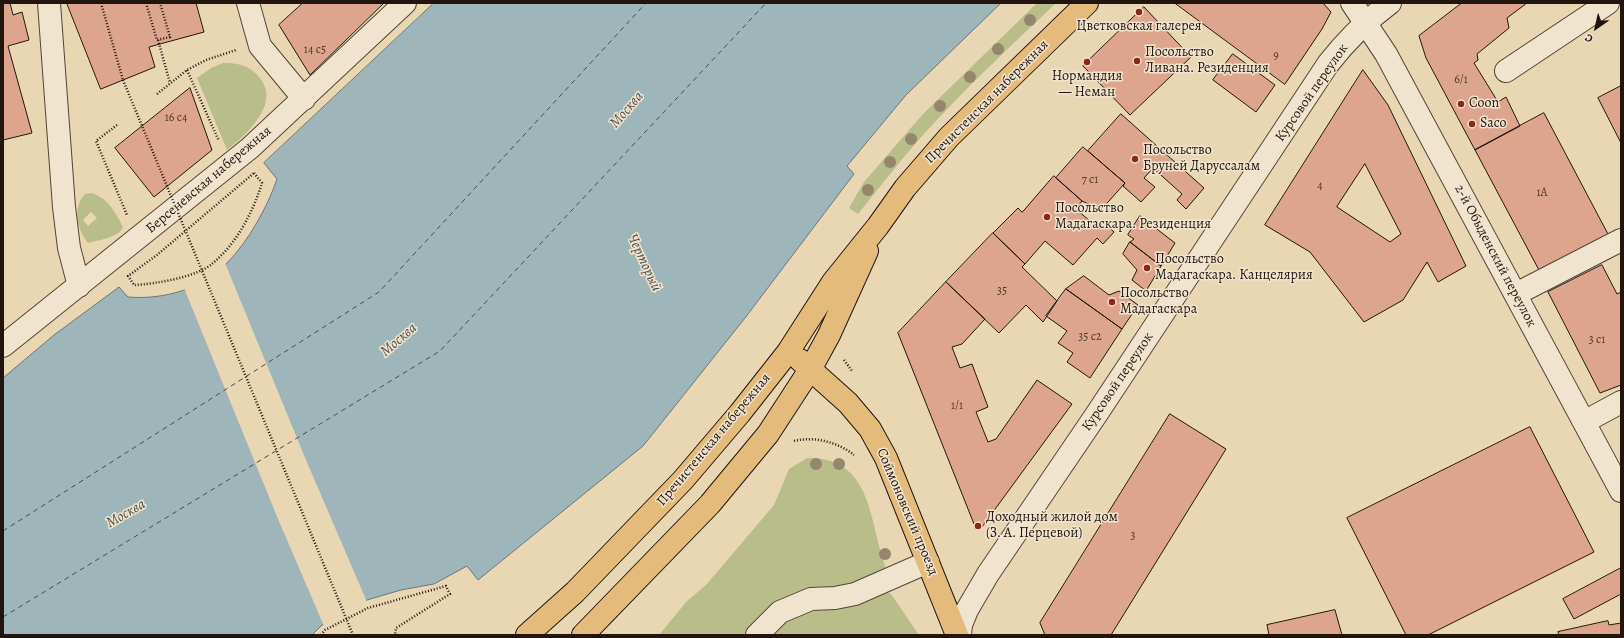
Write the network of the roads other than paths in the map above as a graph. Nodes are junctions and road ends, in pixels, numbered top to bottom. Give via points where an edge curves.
1 (49, 3) edge
2 (248, 3) edge
3 (405, 3) edge
4 (1087, 3) edge
5 (1352, 3) edge
6 (1390, 3) edge
7 (1596, 6) edge
8 (1366, 24) junction
9 (1506, 71) dead end
10 (304, 99) junction
11 (878, 226) junction
12 (1621, 240) edge
13 (79, 286) junction
14 (1516, 294) junction
15 (3, 346) edge
16 (788, 352) junction
17 (811, 368) junction
18 (1621, 402) edge
19 (1584, 422) junction
20 (1621, 491) edge
21 (928, 562) junction
22 (528, 635) edge
23 (584, 635) edge
24 (757, 635) edge
25 (959, 635) edge

1 - 13 street via 64,206 69,248
2 - 10 street via 260,46
3 - 10 street, Берсеневская набережная
4 - 11 main road, Пречистенская набережная via 949,137 905,188
5 - 8 street, 2-й Обыденский переулок
6 - 8 street, Курсовой переулок
7 - 9 street
8 - 14 street, 2-й Обыденский переулок via 1386,54
8 - 25 street, Курсовой переулок via 1328,64 988,574 967,610
10 - 13 street, Берсеневская набережная via 250,148
11 - 16 main road, Пречистенская набережная via 833,282
11 - 17 main road, Пречистенская набережная via 849,293
12 - 14 street
13 - 15 street, Берсеневская набережная
14 - 19 street, 2-й Обыденский переулок
16 - 17 main road, Соймоновский проезд
16 - 22 main road, Пречистенская набережная via 683,480 575,592
17 - 21 main road, Соймоновский проезд via 848,403 870,429 886,458
17 - 23 main road, Пречистенская набережная via 768,434 710,504
18 - 19 street
19 - 20 street, 2-й Обыденский переулок
21 - 24 street via 855,594 811,599 780,612
21 - 25 main road, Соймоновский проезд

